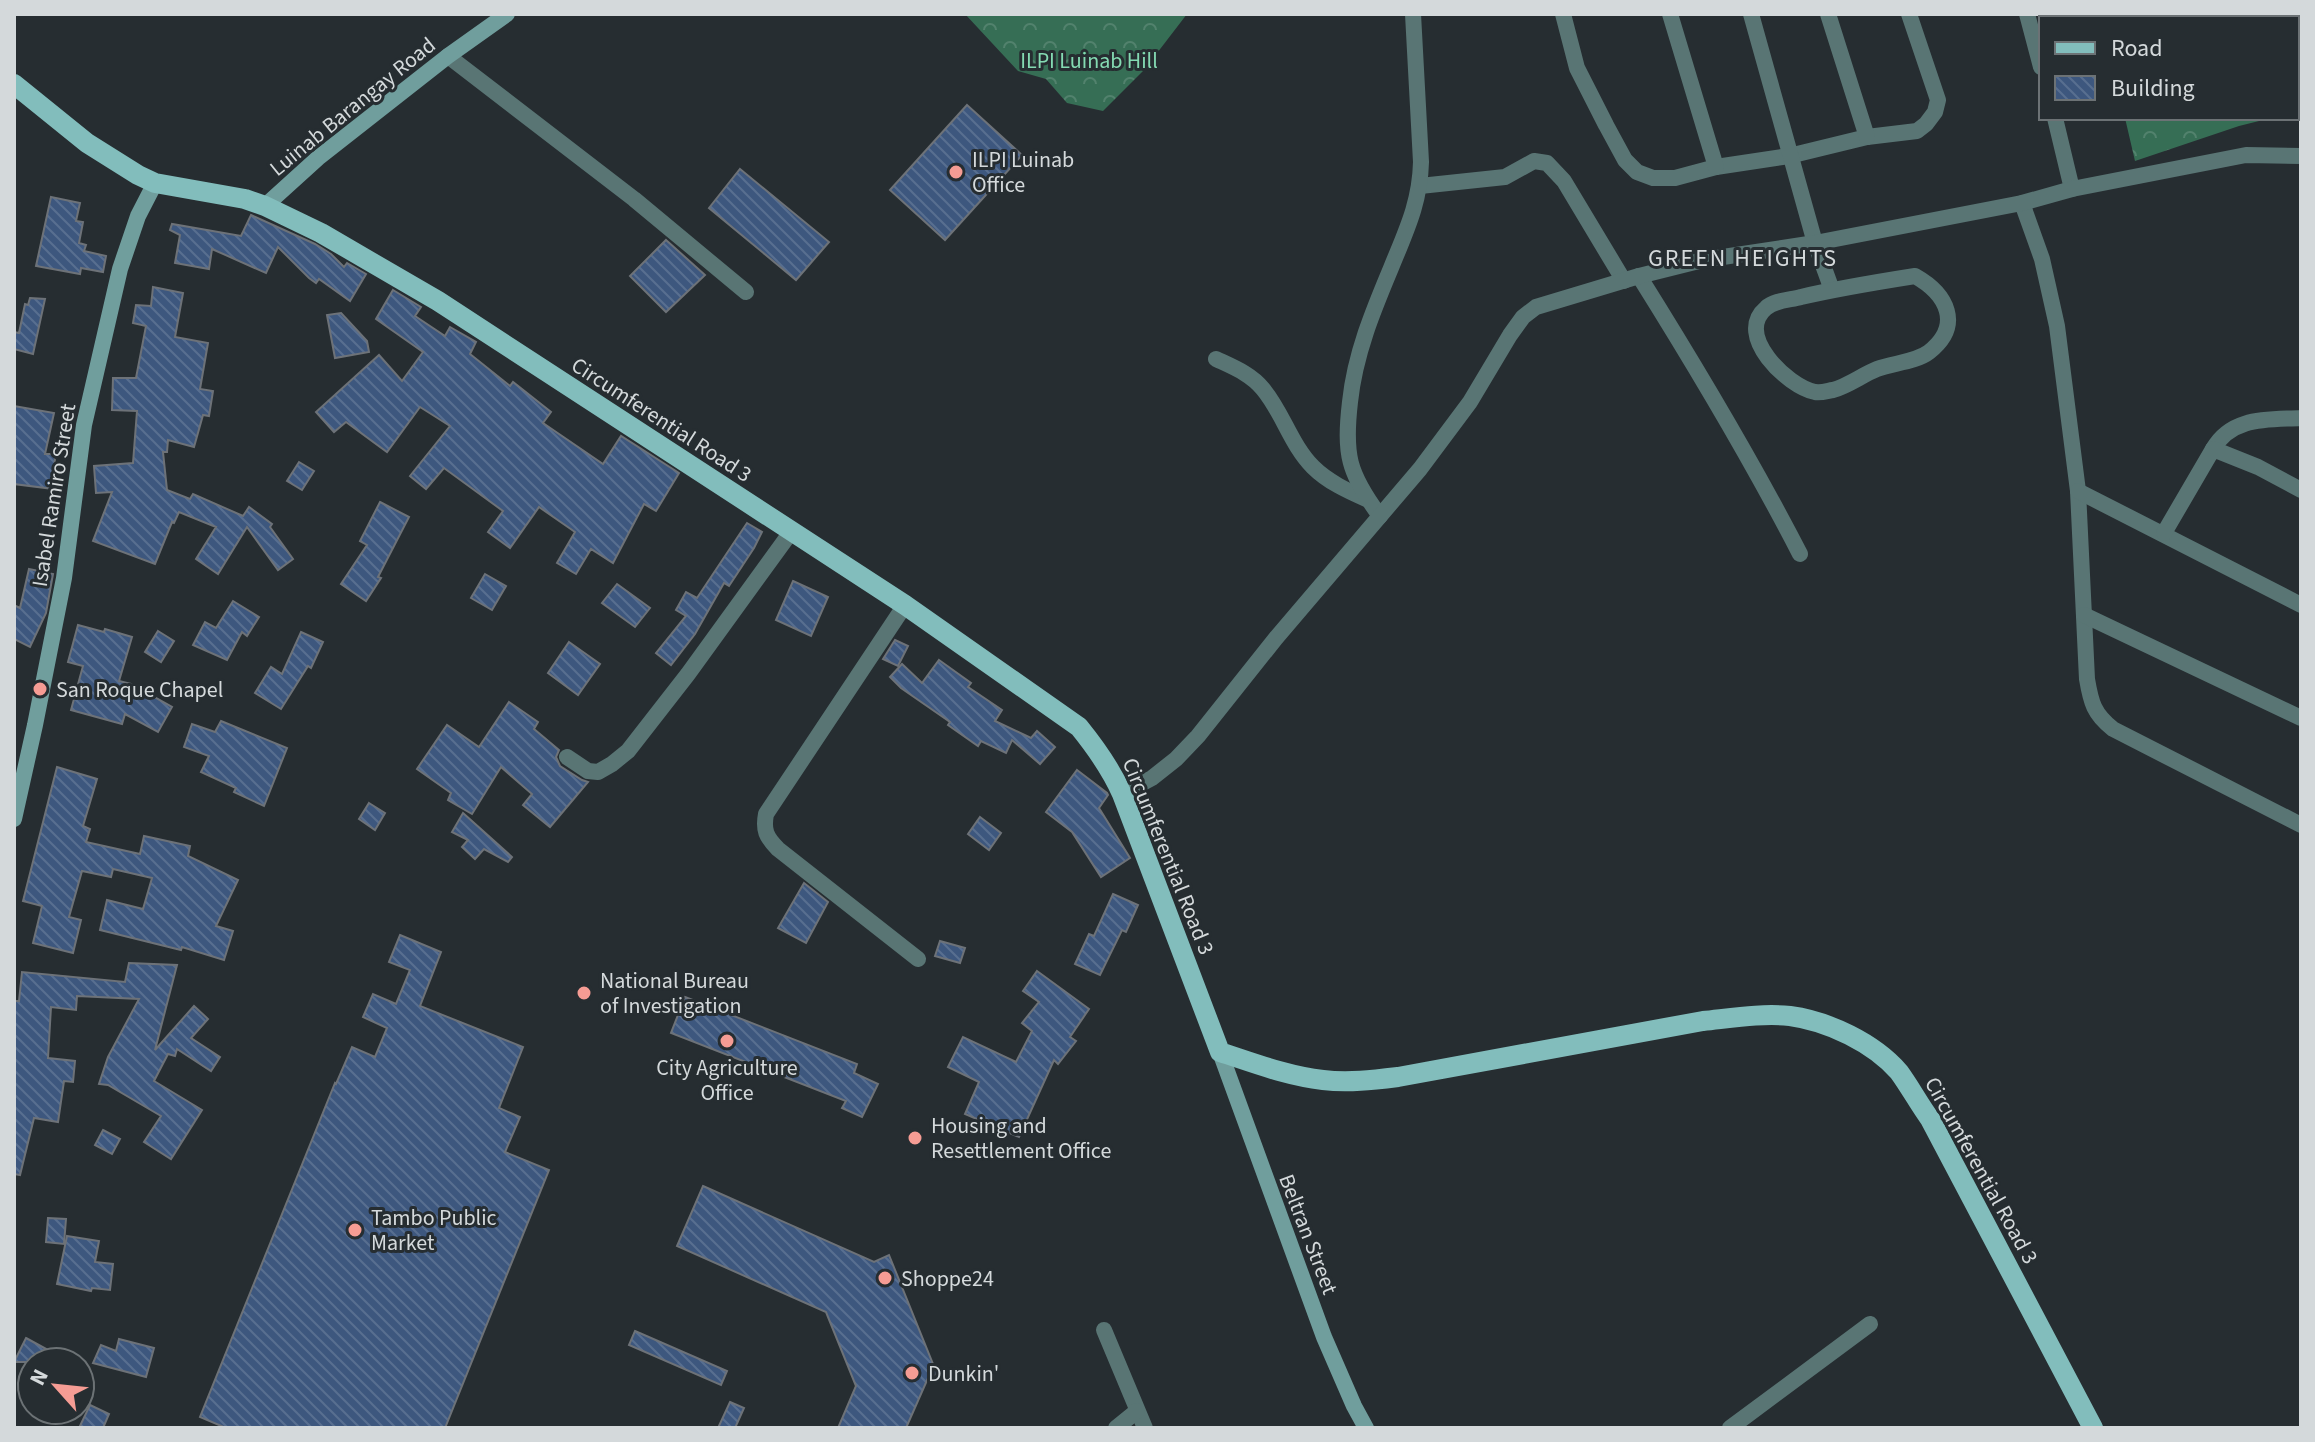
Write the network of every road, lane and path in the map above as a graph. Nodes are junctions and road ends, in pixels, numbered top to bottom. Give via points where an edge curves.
1 (507, 14) edge
2 (1413, 14) edge
3 (1563, 14) edge
4 (1670, 14) edge
5 (1751, 14) edge
6 (1828, 14) edge
7 (1909, 14) edge
8 (2027, 14) edge
9 (448, 56) junction
10 (2039, 59) edge
11 (14, 84) edge
12 (2055, 120) edge
13 (1867, 137) junction
14 (1789, 156) junction
15 (2301, 156) edge
16 (1716, 167) junction
17 (155, 183) junction
18 (1420, 186) junction
19 (2072, 189) junction
20 (2022, 203) junction
21 (265, 206) junction
22 (1815, 243) junction
23 (1632, 278) junction
24 (1832, 290) junction
25 (746, 292) dead end
26 (1216, 359) dead end
27 (2301, 418) edge
28 (2213, 449) junction
29 (2301, 490) edge
30 (2078, 491) junction
31 (1368, 500) junction
32 (1380, 516) junction
33 (791, 532) junction
34 (2164, 533) junction
35 (1800, 554) dead end
36 (905, 605) junction
37 (2301, 605) edge
38 (2084, 615) junction
39 (2301, 718) edge
40 (567, 757) dead end
41 (1122, 794) junction
42 (14, 819) edge
43 (2301, 825) edge
44 (918, 959) dead end
45 (1220, 1052) junction
46 (1870, 1324) dead end
47 (1104, 1330) dead end
48 (1137, 1411) junction
49 (1116, 1428) edge
50 (1145, 1428) edge
51 (1366, 1428) edge
52 (1730, 1428) edge
53 (2093, 1428) edge

1 - 9 street, Luinab Barangay Road
2 - 18 street
3 - 16 street via 1577,68 1625,160 1653,178
4 - 16 street
5 - 14 street
6 - 13 street
7 - 13 street via 1938,100 1935,112 1917,131
8 - 10 street
9 - 21 street, Luinab Barangay Road
9 - 25 street
11 - 17 main road, Circumferential Road 3 via 87,143
12 - 19 street
13 - 14 street
14 - 16 street
14 - 22 street
15 - 19 street via 2246,155
17 - 21 main road, Circumferential Road 3
17 - 42 street, Isabel Ramiro Street via 120,269 84,425 64,578
18 - 23 street via 1505,177 1534,161 1547,163
18 - 31 street via 1352,382 1348,452 1354,477
19 - 20 street
20 - 22 street
20 - 30 street via 2057,326
21 - 33 main road, Circumferential Road 3 via 438,301
22 - 23 street via 1703,260
22 - 24 street
23 - 32 street via 1536,307 1523,317 1470,402
23 - 35 street via 1684,347
24 - 24 street via 1915,276 1944,301 1949,325 1927,354 1818,393 1799,387 1772,362 1756,338 1756,325 1770,304
26 - 31 street via 1264,389 1315,469
27 - 28 street via 2233,426
28 - 29 street
28 - 34 street
30 - 34 street
30 - 38 street
31 - 32 street
32 - 41 street via 1198,736 1152,778
33 - 36 main road, Circumferential Road 3
33 - 40 street via 628,751 598,772
34 - 37 street
36 - 41 main road, Circumferential Road 3 via 1079,727
36 - 44 street via 766,814 763,829 778,849
38 - 39 street
38 - 43 street via 2087,679 2099,718
41 - 45 main road, Circumferential Road 3
45 - 51 street, Beltran Street via 1319,1322
45 - 53 main road, Circumferential Road 3 via 1293,1075 1358,1081 1754,1016 1791,1016 1850,1036 1898,1071 1930,1119
46 - 52 street
47 - 48 street
48 - 49 street
48 - 50 street

